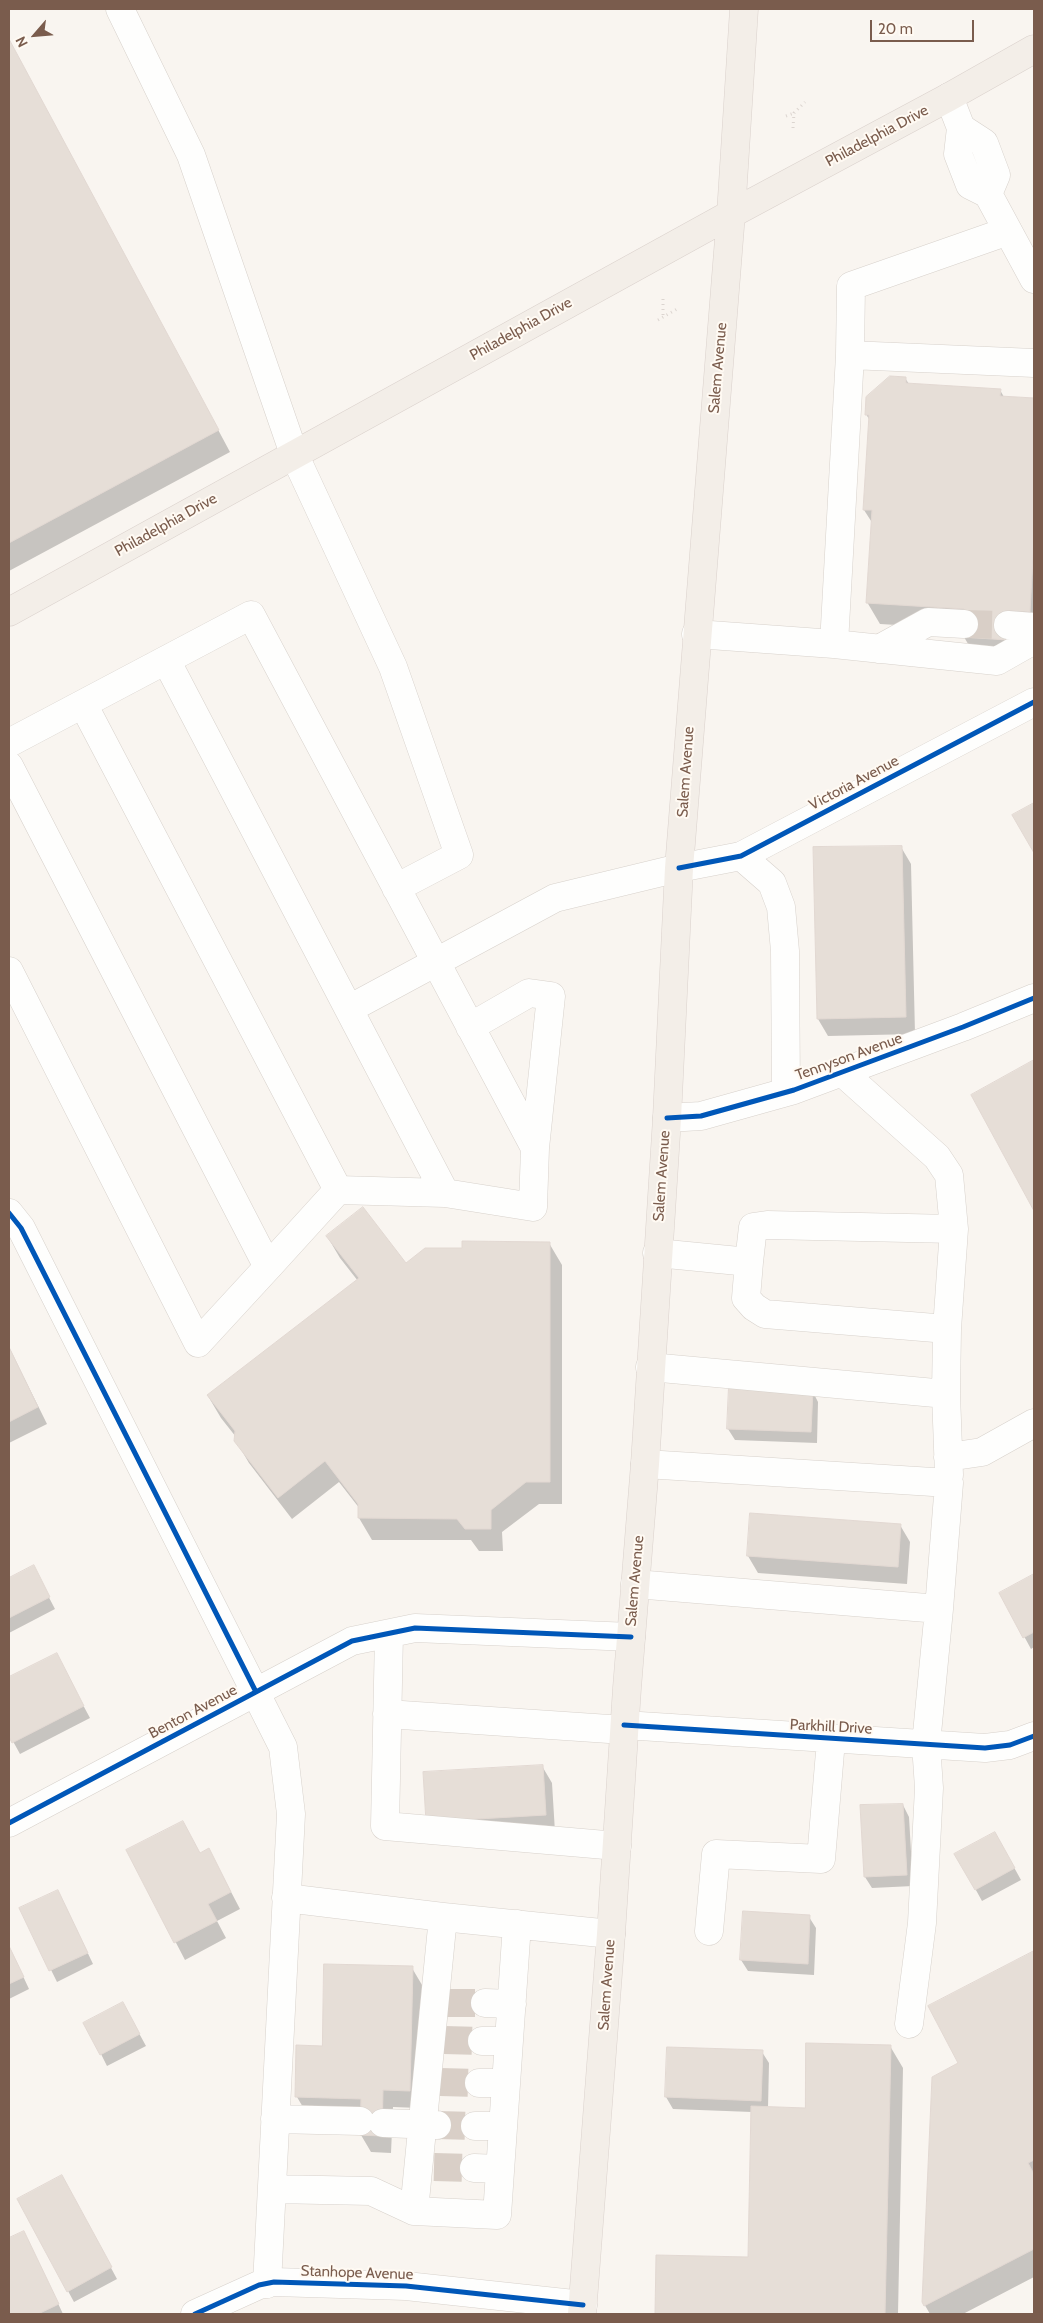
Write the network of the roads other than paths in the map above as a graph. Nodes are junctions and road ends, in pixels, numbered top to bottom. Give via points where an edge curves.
1 (120, 9) edge
2 (744, 9) edge
3 (1034, 49) edge
4 (950, 97) junction
5 (731, 214) junction
6 (1008, 231) junction
7 (1034, 279) edge
8 (850, 355) junction
9 (1034, 363) edge
10 (294, 454) junction
11 (9, 612) edge
12 (964, 624) tunnel mouth
13 (696, 634) junction
14 (1034, 640) edge
15 (834, 644) junction
16 (879, 648) junction
17 (166, 660) junction
18 (1034, 702) edge
19 (83, 704) junction
20 (9, 743) edge
21 (9, 766) edge
22 (741, 856) junction
23 (678, 868) junction
24 (396, 888) junction
25 (436, 962) junction
26 (9, 971) edge
27 (1034, 998) edge
28 (349, 1009) junction
29 (470, 1026) junction
30 (842, 1072) junction
31 (786, 1092) junction
32 (667, 1118) junction
33 (535, 1148) junction
34 (338, 1190) junction
35 (445, 1194) junction
36 (9, 1213) edge
37 (954, 1229) junction
38 (657, 1253) junction
39 (749, 1262) junction
40 (268, 1267) junction
41 (947, 1329) junction
42 (650, 1367) junction
43 (946, 1394) junction
44 (1034, 1423) edge
45 (645, 1464) junction
46 (949, 1470) junction
47 (635, 1584) junction
48 (939, 1609) junction
49 (389, 1634) junction
50 (631, 1637) junction
51 (256, 1692) junction
52 (388, 1714) junction
53 (624, 1728) junction
54 (1034, 1736) edge
55 (831, 1740) junction
56 (926, 1744) junction
57 (9, 1823) edge
58 (616, 1846) junction
59 (286, 1898) junction
60 (443, 1917) junction
61 (517, 1924) junction
62 (709, 1931) dead end
63 (611, 1934) junction
64 (485, 2003) tunnel mouth
65 (512, 2004) junction
66 (909, 2024) dead end
67 (482, 2041) tunnel mouth
68 (509, 2042) junction
69 (479, 2083) tunnel mouth
70 (506, 2083) junction
71 (275, 2119) junction
72 (430, 2125) junction
73 (475, 2126) tunnel mouth
74 (503, 2126) junction
75 (272, 2189) junction
76 (414, 2211) junction
77 (267, 2284) junction
78 (583, 2310) edge
79 (196, 2314) edge

1 - 10 street via 191,154
2 - 5 main road, Salem Avenue
3 - 4 main road, Philadelphia Drive
4 - 5 main road, Philadelphia Drive
4 - 6 street via 961,128 958,154 970,185 988,194
5 - 10 main road, Philadelphia Drive
5 - 13 main road, Salem Avenue
6 - 7 street
6 - 8 street via 851,286
8 - 9 street
8 - 15 street
10 - 11 main road, Philadelphia Drive
10 - 24 street via 393,667 459,855
12 - 16 street via 928,622
13 - 15 street
13 - 23 main road, Salem Avenue
14 - 16 street via 997,661
15 - 16 street
17 - 19 street
17 - 24 street via 251,615
17 - 28 street
18 - 22 street, Victoria Avenue
19 - 20 street
19 - 34 street
21 - 40 street
22 - 23 street, Victoria Avenue
22 - 31 street via 772,883 781,907
23 - 25 street, Victoria Avenue via 555,898
23 - 32 main road, Salem Avenue
24 - 25 street
25 - 28 street, Victoria Avenue
25 - 29 street
26 - 40 street via 198,1342
27 - 30 street, Tennyson Avenue
28 - 35 street
29 - 33 street
29 - 33 street via 529,993 551,996
30 - 31 street, Tennyson Avenue
30 - 37 street via 937,1157 949,1175
31 - 32 street, Tennyson Avenue via 701,1116
32 - 38 main road, Salem Avenue
33 - 35 street via 533,1207
34 - 35 street
34 - 40 street
36 - 51 street via 22,1228
37 - 39 street via 753,1227
37 - 41 street
38 - 39 street
38 - 42 main road, Salem Avenue
39 - 41 street via 746,1298 765,1314
41 - 43 street
42 - 43 street
42 - 45 main road, Salem Avenue
43 - 46 street
44 - 46 street
45 - 46 street
45 - 47 main road, Salem Avenue
46 - 48 street
47 - 48 street
47 - 50 main road, Salem Avenue
48 - 56 street
49 - 50 street, Benton Avenue via 415,1628
49 - 51 street, Benton Avenue via 352,1641
49 - 52 street
50 - 53 main road, Salem Avenue
51 - 57 street, Benton Avenue
51 - 59 street via 283,1747 291,1814
52 - 53 street, Parkhill Drive
52 - 58 street via 385,1826
53 - 55 street, Parkhill Drive
53 - 58 main road, Salem Avenue
54 - 56 street, Parkhill Drive via 1010,1745 985,1748
55 - 56 street, Parkhill Drive
55 - 62 street via 822,1859 716,1854
56 - 66 street via 929,1788 922,1923
58 - 63 main road, Salem Avenue
59 - 60 street
59 - 71 street
60 - 61 street
60 - 72 street via 441,2002
61 - 63 street
61 - 65 street
63 - 78 main road, Salem Avenue
64 - 65 street
65 - 68 street
67 - 68 street
68 - 70 street
69 - 70 street
70 - 74 street
71 - 72 street
71 - 75 street
72 - 76 street via 426,2167
73 - 74 street
74 - 76 street via 487,2169 497,2215
75 - 76 street via 371,2192
75 - 77 street
77 - 78 street, Stanhope Avenue via 406,2286
77 - 79 street, Stanhope Avenue

